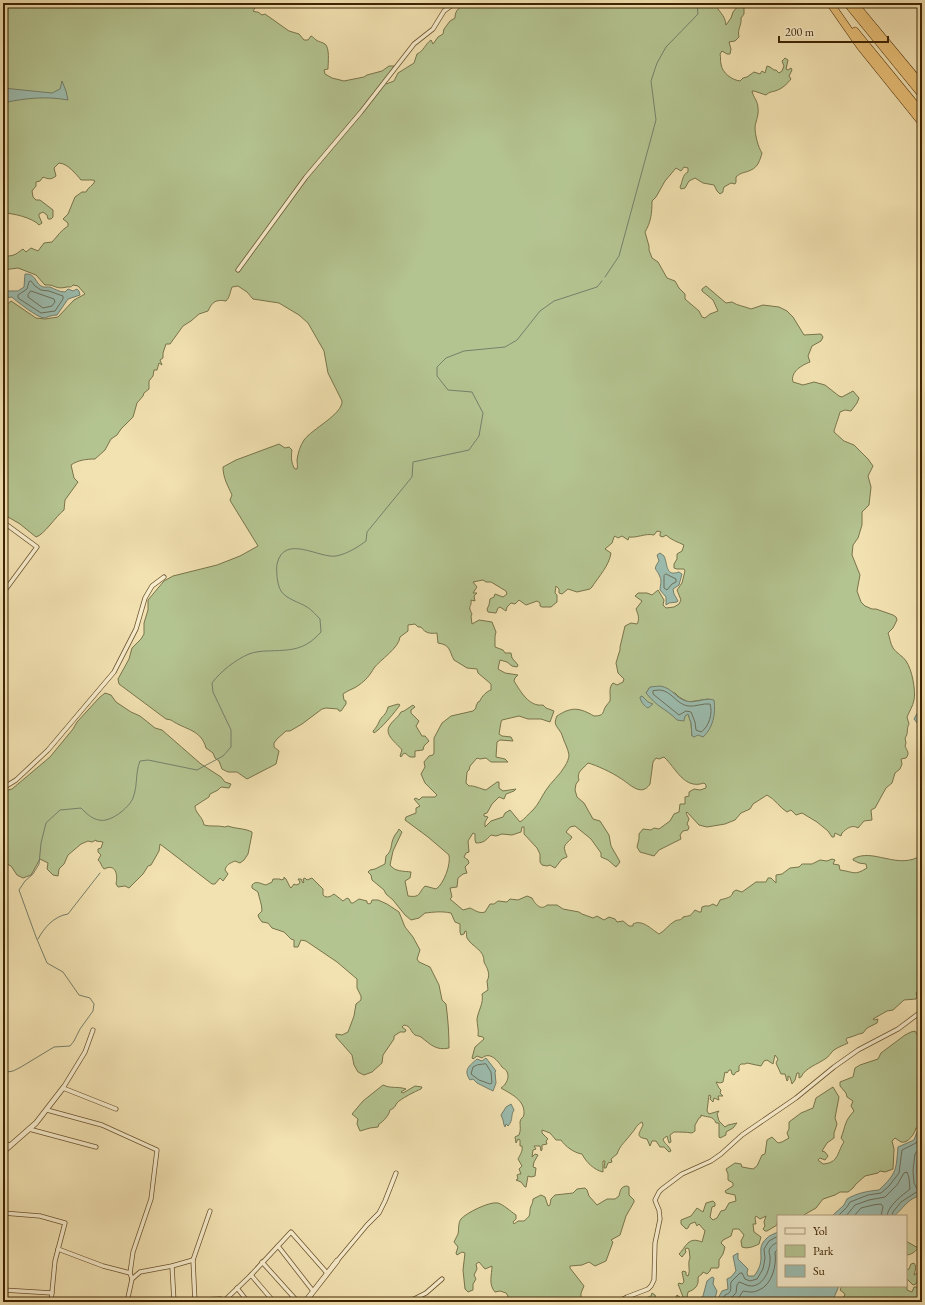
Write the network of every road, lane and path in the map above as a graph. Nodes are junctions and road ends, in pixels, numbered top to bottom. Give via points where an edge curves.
1 (455, 3) edge
2 (831, 3) edge
3 (847, 3) edge
4 (854, 3) edge
5 (922, 85) edge
6 (922, 95) edge
7 (922, 113) edge
8 (922, 123) edge
9 (238, 270) dead end
10 (3, 522) edge
11 (164, 577) dead end
12 (3, 593) edge
13 (3, 788) edge
14 (922, 1011) edge
15 (93, 1030) dead end
16 (62, 1088) junction
17 (116, 1108) dead end
18 (47, 1110) junction
19 (29, 1129) junction
20 (3, 1143) edge
21 (10, 1145) junction
22 (96, 1147) dead end
23 (3, 1152) edge
24 (396, 1173) dead end
25 (210, 1212) dead end
26 (3, 1213) edge
27 (278, 1246) junction
28 (58, 1249) junction
29 (193, 1260) junction
30 (337, 1261) joint
31 (262, 1262) junction
32 (172, 1266) junction
33 (130, 1273) junction
34 (327, 1273) junction
35 (251, 1275) junction
36 (132, 1280) junction
37 (442, 1280) dead end
38 (237, 1288) junction
39 (3, 1290) edge
40 (313, 1291) junction
41 (52, 1293) junction
42 (174, 1301) edge
43 (195, 1301) edge
44 (51, 1302) edge
45 (127, 1302) edge
46 (223, 1302) edge
47 (248, 1302) edge
48 (274, 1302) edge
49 (298, 1302) edge
50 (305, 1302) edge
51 (408, 1302) edge
52 (618, 1302) edge

1 - 9 street via 444,11 433,29 414,44 362,112 306,177
2 - 7 highway
2 - 8 highway via 860,46
3 - 6 highway
4 - 5 highway
10 - 12 street via 37,547
11 - 13 street via 152,586 145,598 136,629 114,672 48,750 16,780
14 - 52 street via 888,1036 858,1050 834,1067 796,1098 742,1135 721,1154 682,1174 662,1189 655,1200 660,1219 655,1243 654,1280 648,1289
15 - 16 street via 85,1052
16 - 17 street
16 - 18 street
18 - 19 street
18 - 33 street via 102,1125 157,1150 152,1199 133,1252
19 - 21 street
19 - 22 street
20 - 21 street
21 - 23 street
24 - 30 street via 379,1213
25 - 29 street
26 - 28 street via 40,1216 65,1223
27 - 31 street
27 - 34 street via 291,1232
27 - 40 street
28 - 33 street
28 - 41 street
29 - 32 street
29 - 43 street
30 - 34 street
31 - 35 street
31 - 49 street
32 - 36 street via 140,1272
32 - 42 street
33 - 36 street
34 - 40 street
35 - 38 street
35 - 48 street
36 - 45 street
37 - 51 street via 426,1293
38 - 46 street
38 - 47 street
39 - 41 street
40 - 50 street
41 - 44 street
42 - 43 street
43 - 46 street via 222,1299

